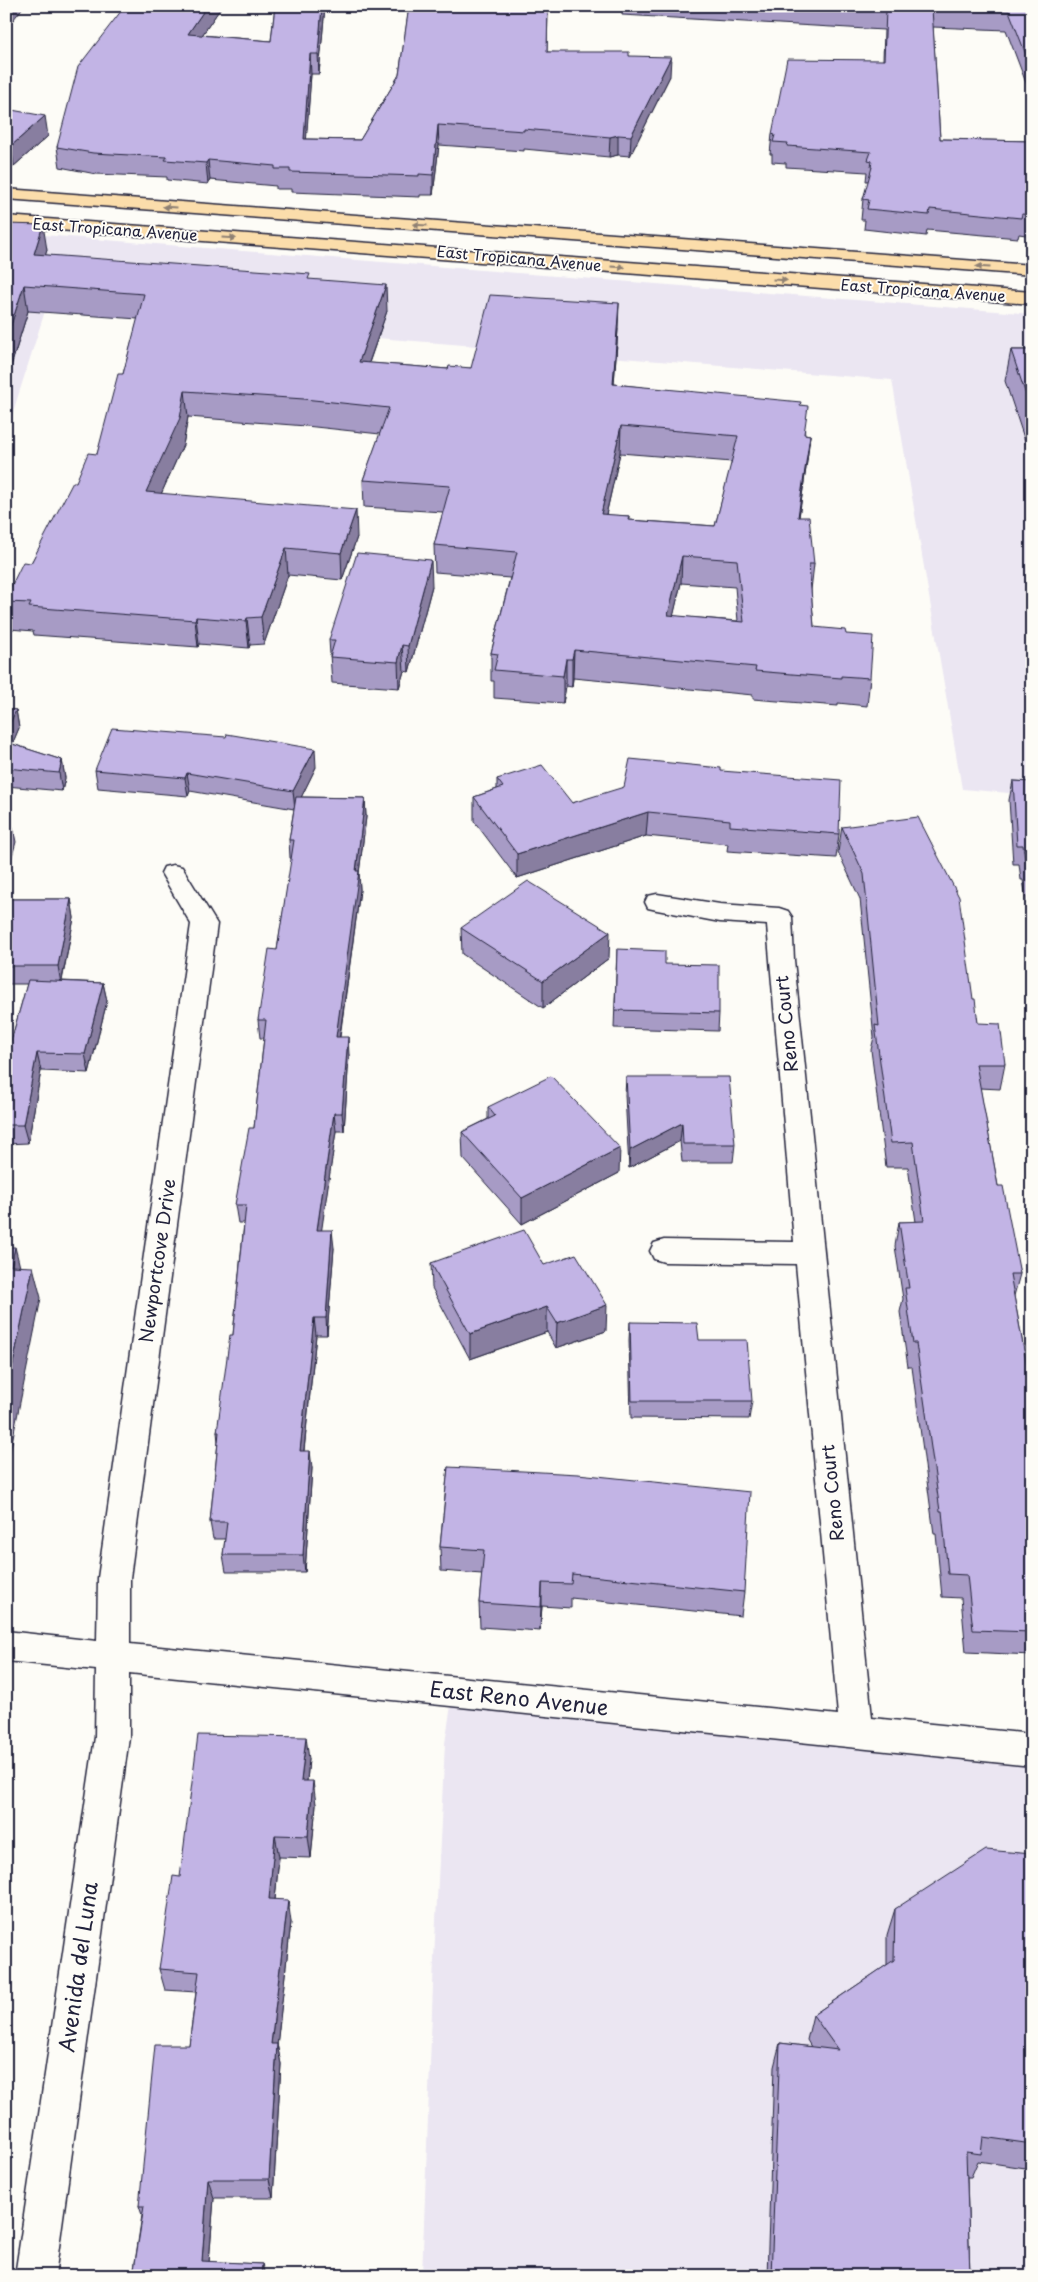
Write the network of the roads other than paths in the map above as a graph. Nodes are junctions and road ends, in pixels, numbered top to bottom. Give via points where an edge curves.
1 (6, 194) edge
2 (6, 221) edge
3 (488, 230) junction
4 (267, 240) junction
5 (712, 247) junction
6 (441, 253) junction
7 (1032, 270) edge
8 (1032, 298) edge
9 (173, 873) dead end
10 (657, 902) dead end
11 (664, 1251) dead end
12 (810, 1253) junction
13 (6, 1646) edge
14 (112, 1657) junction
15 (856, 1734) junction
16 (1032, 1750) edge
17 (35, 2276) edge

3 -> 1 main road, East Tropicana Avenue
2 -> 4 main road, East Tropicana Avenue
3 - 4 main road via 482,234 445,239 350,236
3 - 5 main road, East Tropicana Avenue
4 - 6 main road, East Tropicana Avenue
5 - 6 main road via 633,251 484,245
7 -> 5 main road, East Tropicana Avenue
6 -> 8 main road, East Tropicana Avenue
9 - 14 street, Newportcove Drive via 204,924 114,1578
10 - 12 street, Reno Court via 720,913 779,917
11 - 12 street
12 - 15 street, Reno Court
13 - 14 street, East Reno Avenue
14 - 15 street, East Reno Avenue
14 - 17 street, Avenida del Luna via 112,1737
15 - 16 street, East Reno Avenue

